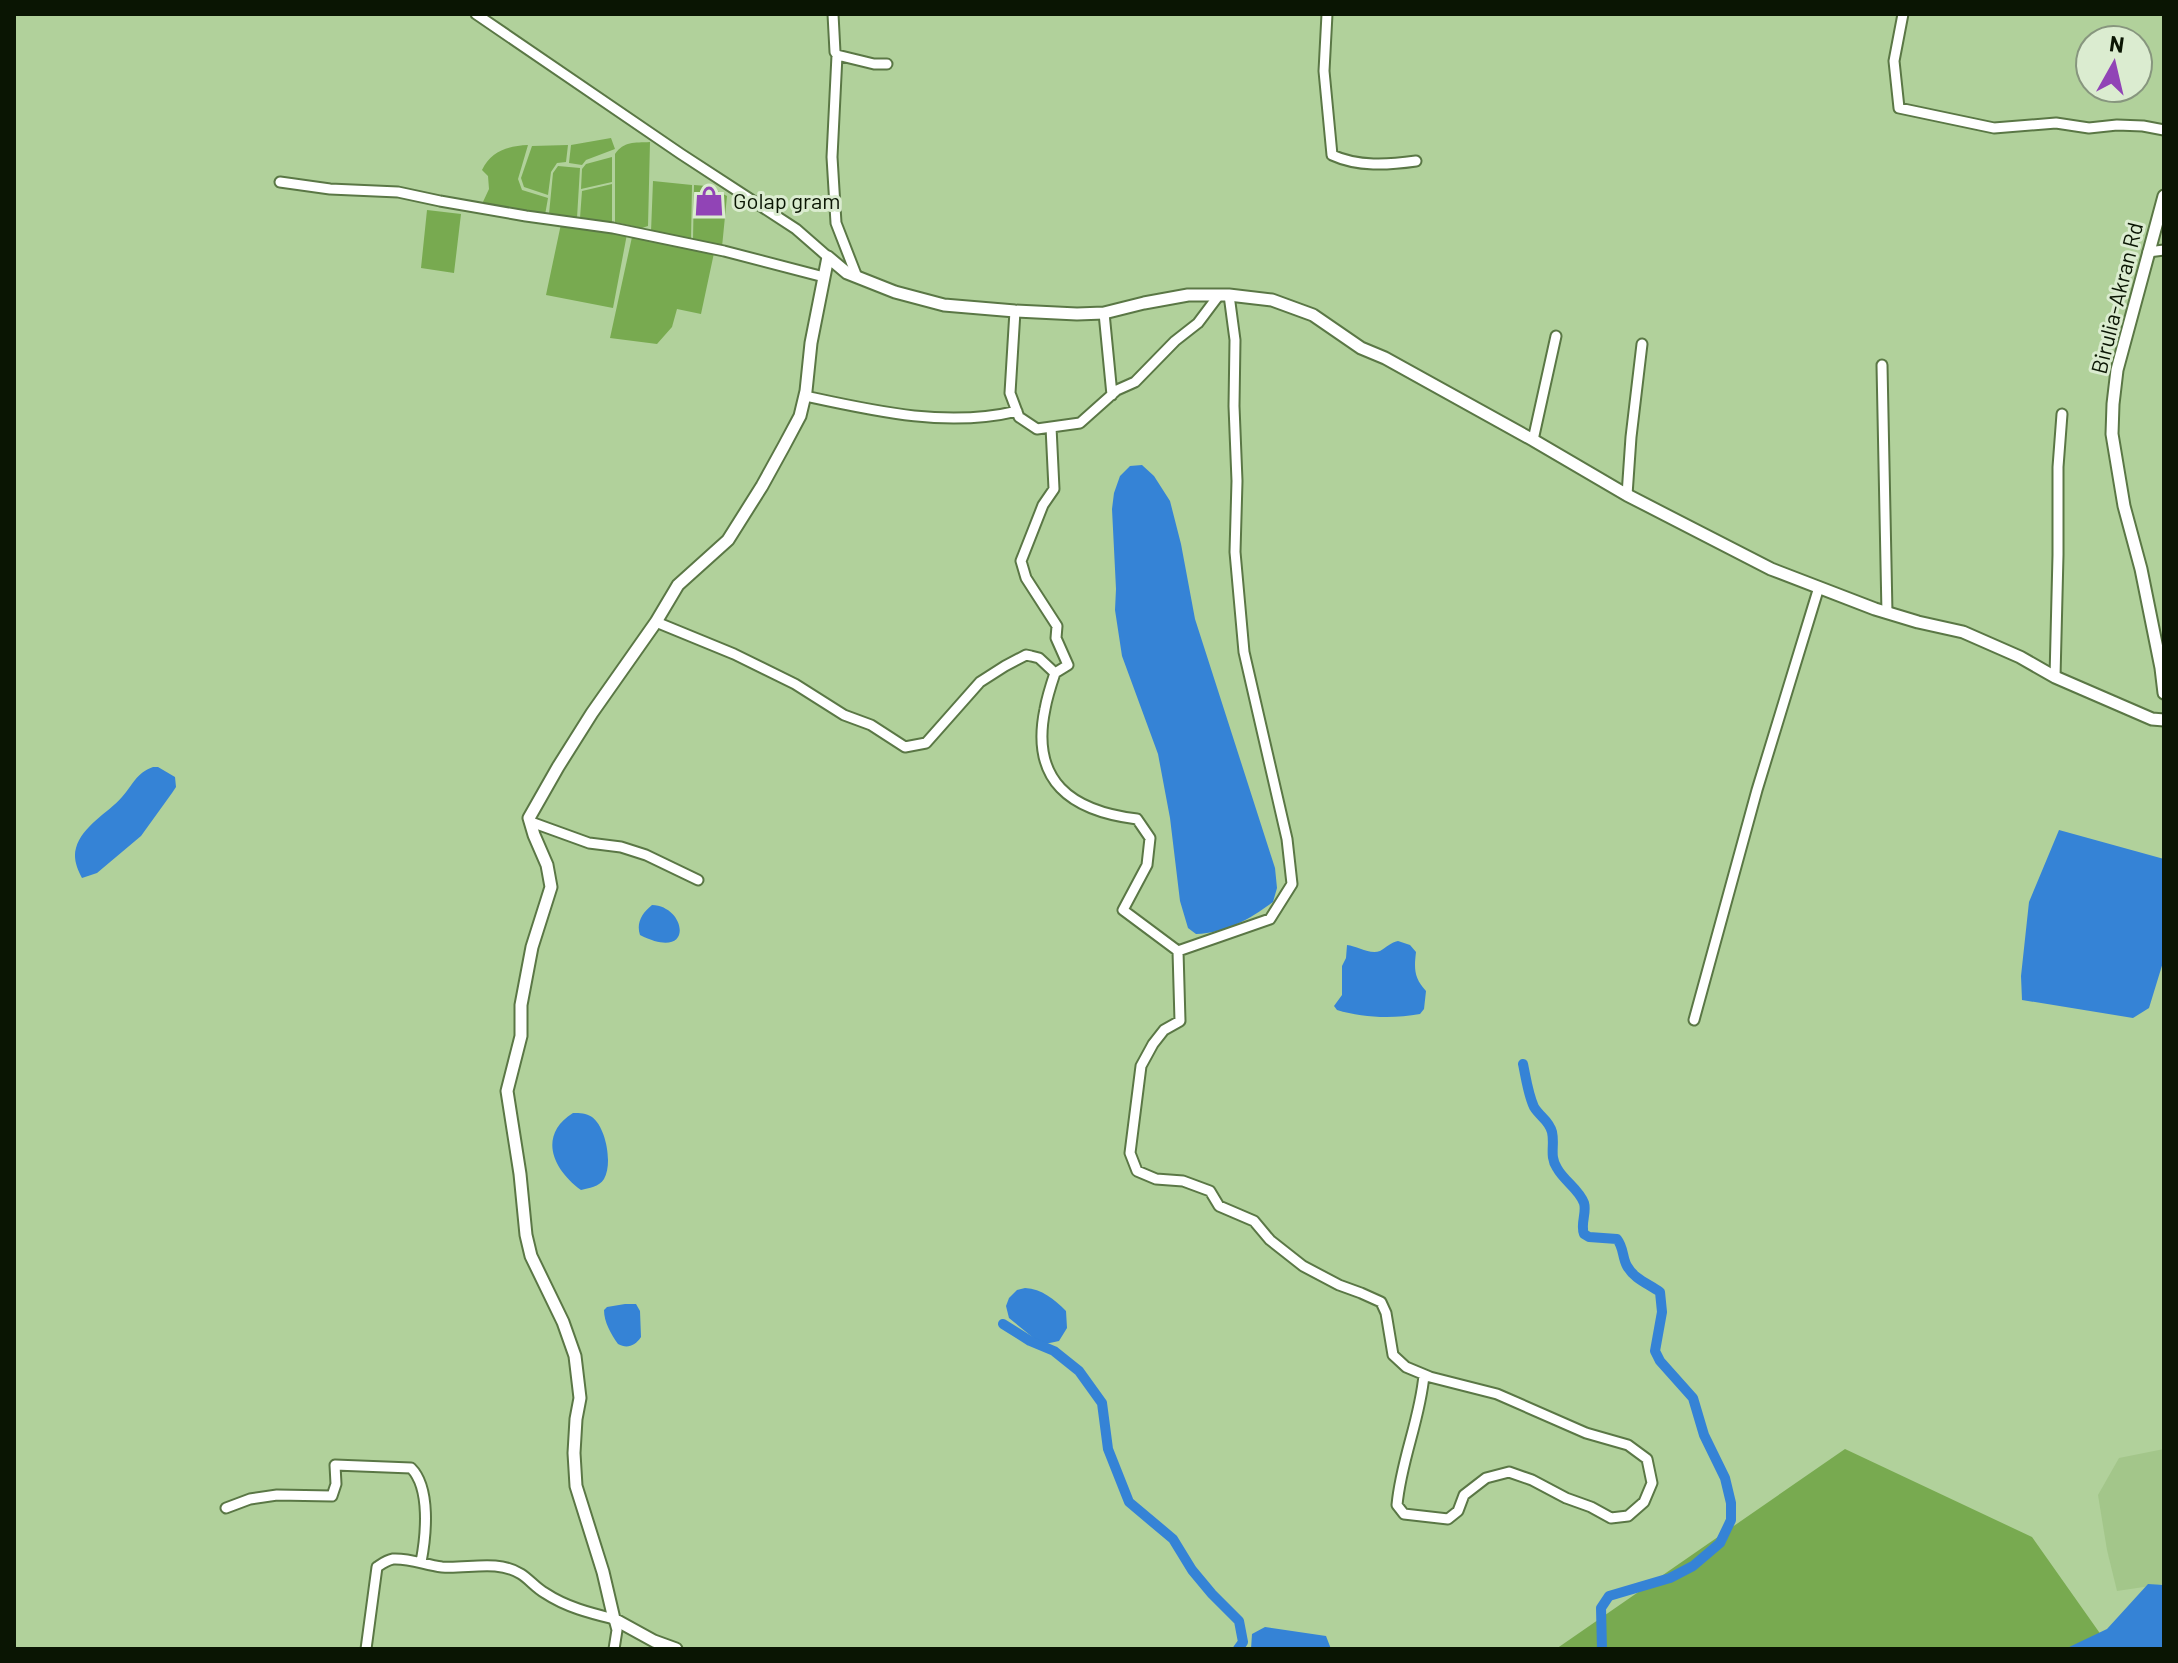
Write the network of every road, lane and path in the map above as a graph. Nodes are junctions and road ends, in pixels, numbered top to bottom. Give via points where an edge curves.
1 (476, 14) edge
2 (833, 14) edge
3 (1327, 14) edge
4 (1903, 14) edge
5 (837, 55) junction
6 (887, 64) dead end
7 (2164, 130) edge
8 (1416, 161) dead end
9 (280, 182) dead end
10 (2164, 196) edge
11 (2164, 250) edge
12 (2148, 252) junction
13 (828, 257) junction
14 (824, 277) junction
15 (857, 277) junction
16 (1224, 295) junction
17 (1015, 311) junction
18 (1104, 313) junction
19 (1556, 336) dead end
20 (1642, 344) dead end
21 (1882, 365) dead end
22 (1112, 395) junction
23 (805, 396) junction
24 (1017, 411) junction
25 (2062, 414) dead end
26 (1051, 427) junction
27 (1533, 440) junction
28 (1627, 495) junction
29 (1819, 587) junction
30 (1887, 613) junction
31 (656, 622) junction
32 (1055, 673) junction
33 (2055, 677) junction
34 (2164, 693) edge
35 (2164, 720) edge
36 (531, 822) junction
37 (698, 880) dead end
38 (1178, 951) junction
39 (1694, 1020) dead end
40 (1424, 1375) junction
41 (226, 1508) dead end
42 (421, 1562) junction
43 (614, 1619) junction
44 (366, 1649) edge
45 (614, 1649) edge
46 (676, 1649) edge

1 - 13 street via 796,229
2 - 5 street
3 - 8 street via 1324,71 1332,155 1356,163
4 - 7 street via 1894,61 1899,108 1994,128 2056,123
5 - 6 street
5 - 15 street via 832,157 836,223
9 - 14 street via 398,192 613,228
10 - 12 street, Birulia-Akran Rd
11 - 12 street
12 - 34 street, Birulia-Akran Rd via 2117,370 2112,434
13 - 14 street
13 - 15 street
14 - 23 street
15 - 17 street via 944,305
16 - 18 street via 1188,295
16 - 22 street via 1135,382
16 - 27 street via 1272,300 1313,315 1361,348
16 - 38 street via 1235,340 1235,552 1244,652 1287,839 1292,884 1270,919
17 - 18 street
17 - 24 street via 1010,393
18 - 22 street
19 - 27 street
20 - 28 street
21 - 30 street
22 - 26 street via 1080,423
23 - 24 street via 928,418 986,418
23 - 31 street via 784,446 728,540 678,585
24 - 26 street via 1037,429
25 - 33 street
26 - 32 street via 1054,489 1021,561 1057,626 1056,638 1068,665
27 - 28 street
28 - 29 street via 1771,569
29 - 30 street
29 - 39 street
30 - 33 street via 1963,632
31 - 32 street via 795,684 905,747 926,743 980,682 1026,655 1039,658
31 - 36 street via 558,767
32 - 38 street via 1044,711 1046,766 1057,785 1079,804 1137,819 1150,838 1147,865 1123,910
33 - 35 street
36 - 37 street via 589,843 646,855
36 - 43 street via 551,887 532,947 521,1036 507,1091 531,1256 575,1356 580,1398 576,1486
38 - 40 street via 1180,1021 1164,1030 1141,1066 1130,1153 1137,1171 1210,1191 1219,1206 1254,1221 1303,1266 1381,1302 1393,1355
40 - 40 street via 1497,1394 1586,1433 1628,1445 1647,1459 1652,1483 1644,1502 1628,1516 1611,1518 1509,1472 1486,1478 1464,1495 1448,1519 1404,1514 1397,1505 1400,1481
41 - 42 street via 277,1495 332,1496 335,1465 411,1468 424,1503
42 - 43 street via 505,1568 563,1603
42 - 44 street via 388,1559 377,1567
43 - 45 street
43 - 46 street

